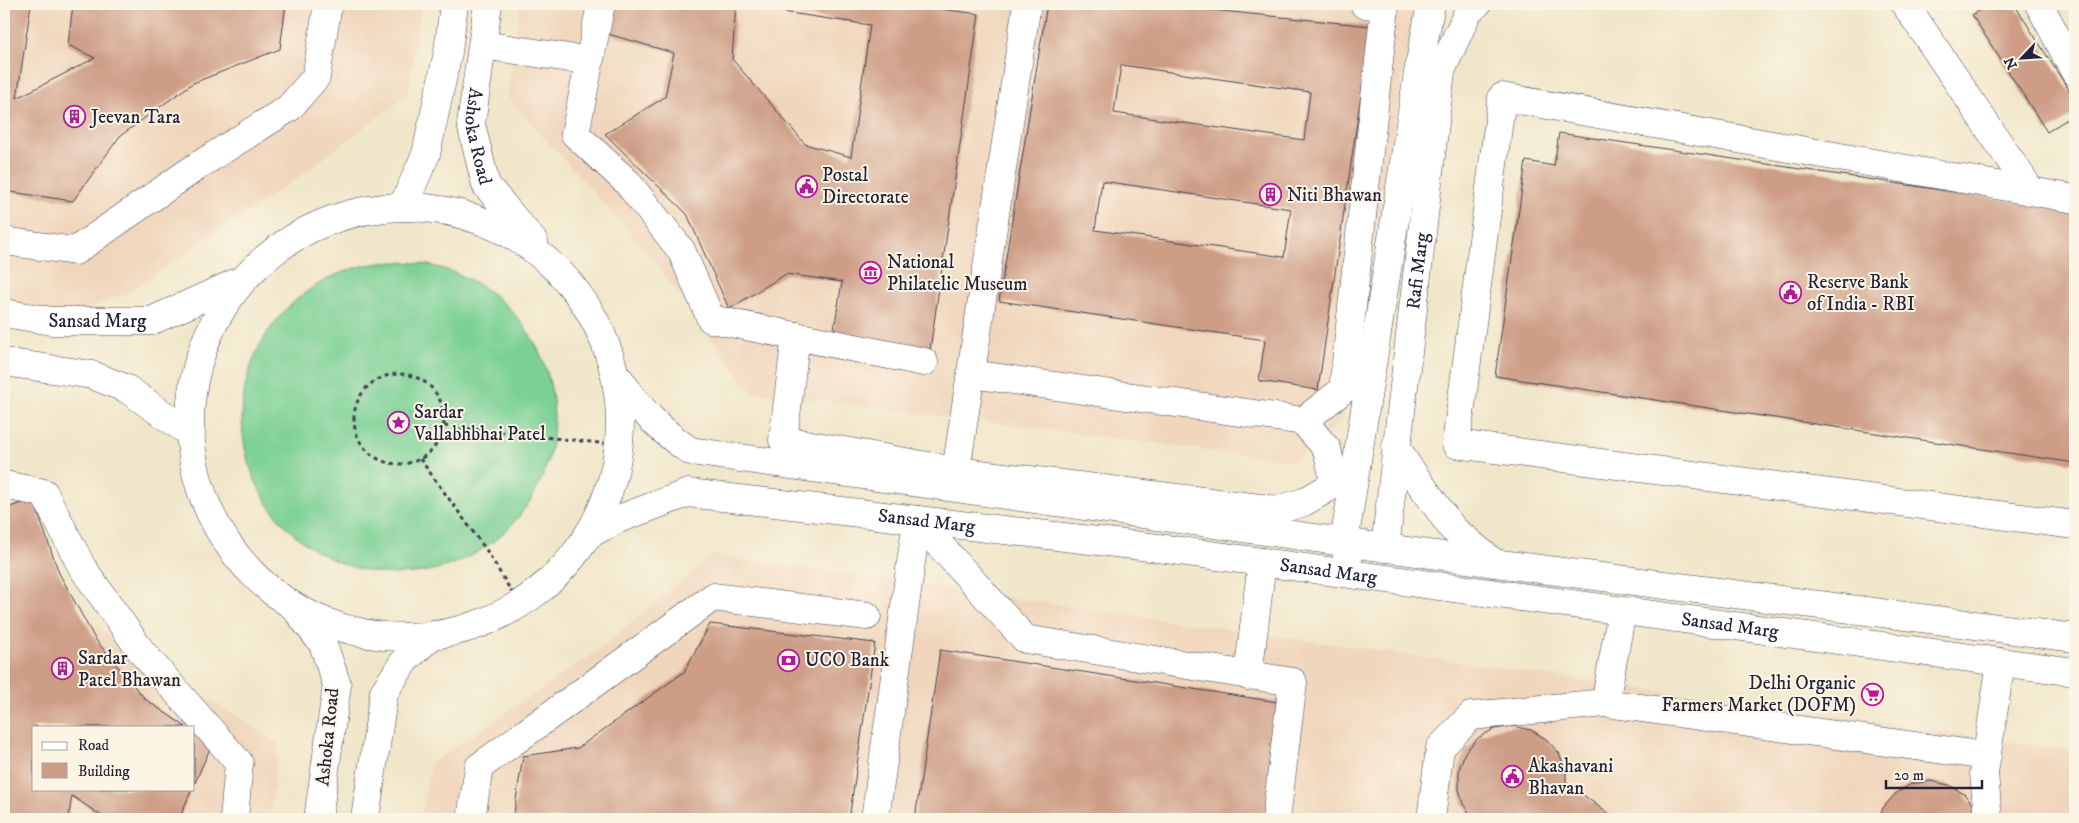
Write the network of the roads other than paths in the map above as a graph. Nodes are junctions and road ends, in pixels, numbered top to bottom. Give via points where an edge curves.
1 (328, 4) edge
2 (454, 4) edge
3 (488, 4) edge
4 (601, 4) edge
5 (1027, 4) edge
6 (1364, 4) edge
7 (1432, 4) edge
8 (1477, 4) edge
9 (1905, 4) edge
10 (2039, 4) edge
11 (483, 46) junction
12 (589, 61) junction
13 (2075, 72) edge
14 (2031, 191) junction
15 (2075, 199) edge
16 (403, 206) junction
17 (4, 241) edge
18 (558, 272) junction
19 (243, 280) junction
20 (4, 313) edge
21 (796, 336) junction
22 (4, 362) edge
23 (924, 362) dead end
24 (971, 374) junction
25 (620, 380) junction
26 (1303, 421) junction
27 (190, 434) junction
28 (1396, 446) junction
29 (956, 471) junction
30 (4, 485) edge
31 (917, 520) junction
32 (2075, 525) edge
33 (588, 535) junction
34 (1344, 542) junction
35 (1385, 548) junction
36 (1262, 562) junction
37 (1494, 563) junction
38 (1351, 574) junction
39 (294, 606) junction
40 (1622, 611) junction
41 (867, 616) dead end
42 (431, 636) junction
43 (2075, 638) edge
44 (2001, 662) junction
45 (2075, 672) edge
46 (1248, 676) junction
47 (1605, 703) junction
48 (1986, 756) junction
49 (234, 819) edge
50 (318, 819) edge
51 (365, 819) edge
52 (471, 819) edge
53 (875, 819) edge
54 (1276, 819) edge
55 (1431, 819) edge
56 (1988, 819) edge

1 - 17 street via 316,77 289,108 196,167 75,251
2 - 16 street, Ashoka Road via 448,52 426,154
3 - 11 street, Ashoka Road
4 - 12 street
5 - 24 street
6 - 26 street via 1385,6 1343,390
7 - 34 street, Rafi Marg via 1419,67
8 - 28 street, Rafi Marg via 1468,12 1441,71
9 - 14 street
10 - 13 street
11 - 12 street
11 - 18 street, Ashoka Road via 472,124 486,185
12 - 21 street via 575,134 627,182 681,250 711,319
14 - 15 street
14 - 32 street via 1502,97 1456,444
16 - 18 street via 432,208 487,223 513,236
16 - 19 street via 344,215 315,226 265,258
18 - 25 street via 587,309
19 - 20 street, Sansad Marg via 151,321 52,321
19 - 27 street via 219,314 202,352 192,393
21 - 23 street
21 - 29 street via 783,440
22 - 27 street via 92,375 127,389
24 - 26 street
24 - 29 street
25 - 33 street via 618,446 613,477 603,507
25 - 34 street, Sansad Marg via 639,408 690,451
26 - 29 street via 1327,449 1335,484 1304,502 1278,510
27 - 39 street via 200,486 221,534 253,574
28 - 35 street, Rafi Marg
28 - 37 street via 1453,530
30 - 49 street via 44,492 82,567 141,651 239,763
31 - 33 street, Sansad Marg via 688,493 616,520
31 - 36 street, Sansad Marg
31 - 46 street via 1025,639
31 - 53 street
33 - 42 street via 565,566 519,604 469,628
34 - 35 street, Sansad Marg
34 - 38 street
35 - 37 street, Sansad Marg
36 - 38 street, Sansad Marg
36 - 46 street
37 - 43 street, Sansad Marg
38 - 40 street, Sansad Marg
39 - 42 street via 342,628 393,637
39 - 50 street, Ashoka Road via 322,644 337,686
40 - 44 street, Sansad Marg
40 - 47 street
41 - 52 street via 713,597 479,767
42 - 51 street via 405,660 384,692
44 - 45 street, Sansad Marg
44 - 48 street
46 - 54 street via 1293,682
47 - 48 street
47 - 55 street via 1471,716 1440,748
48 - 56 street via 1984,773

